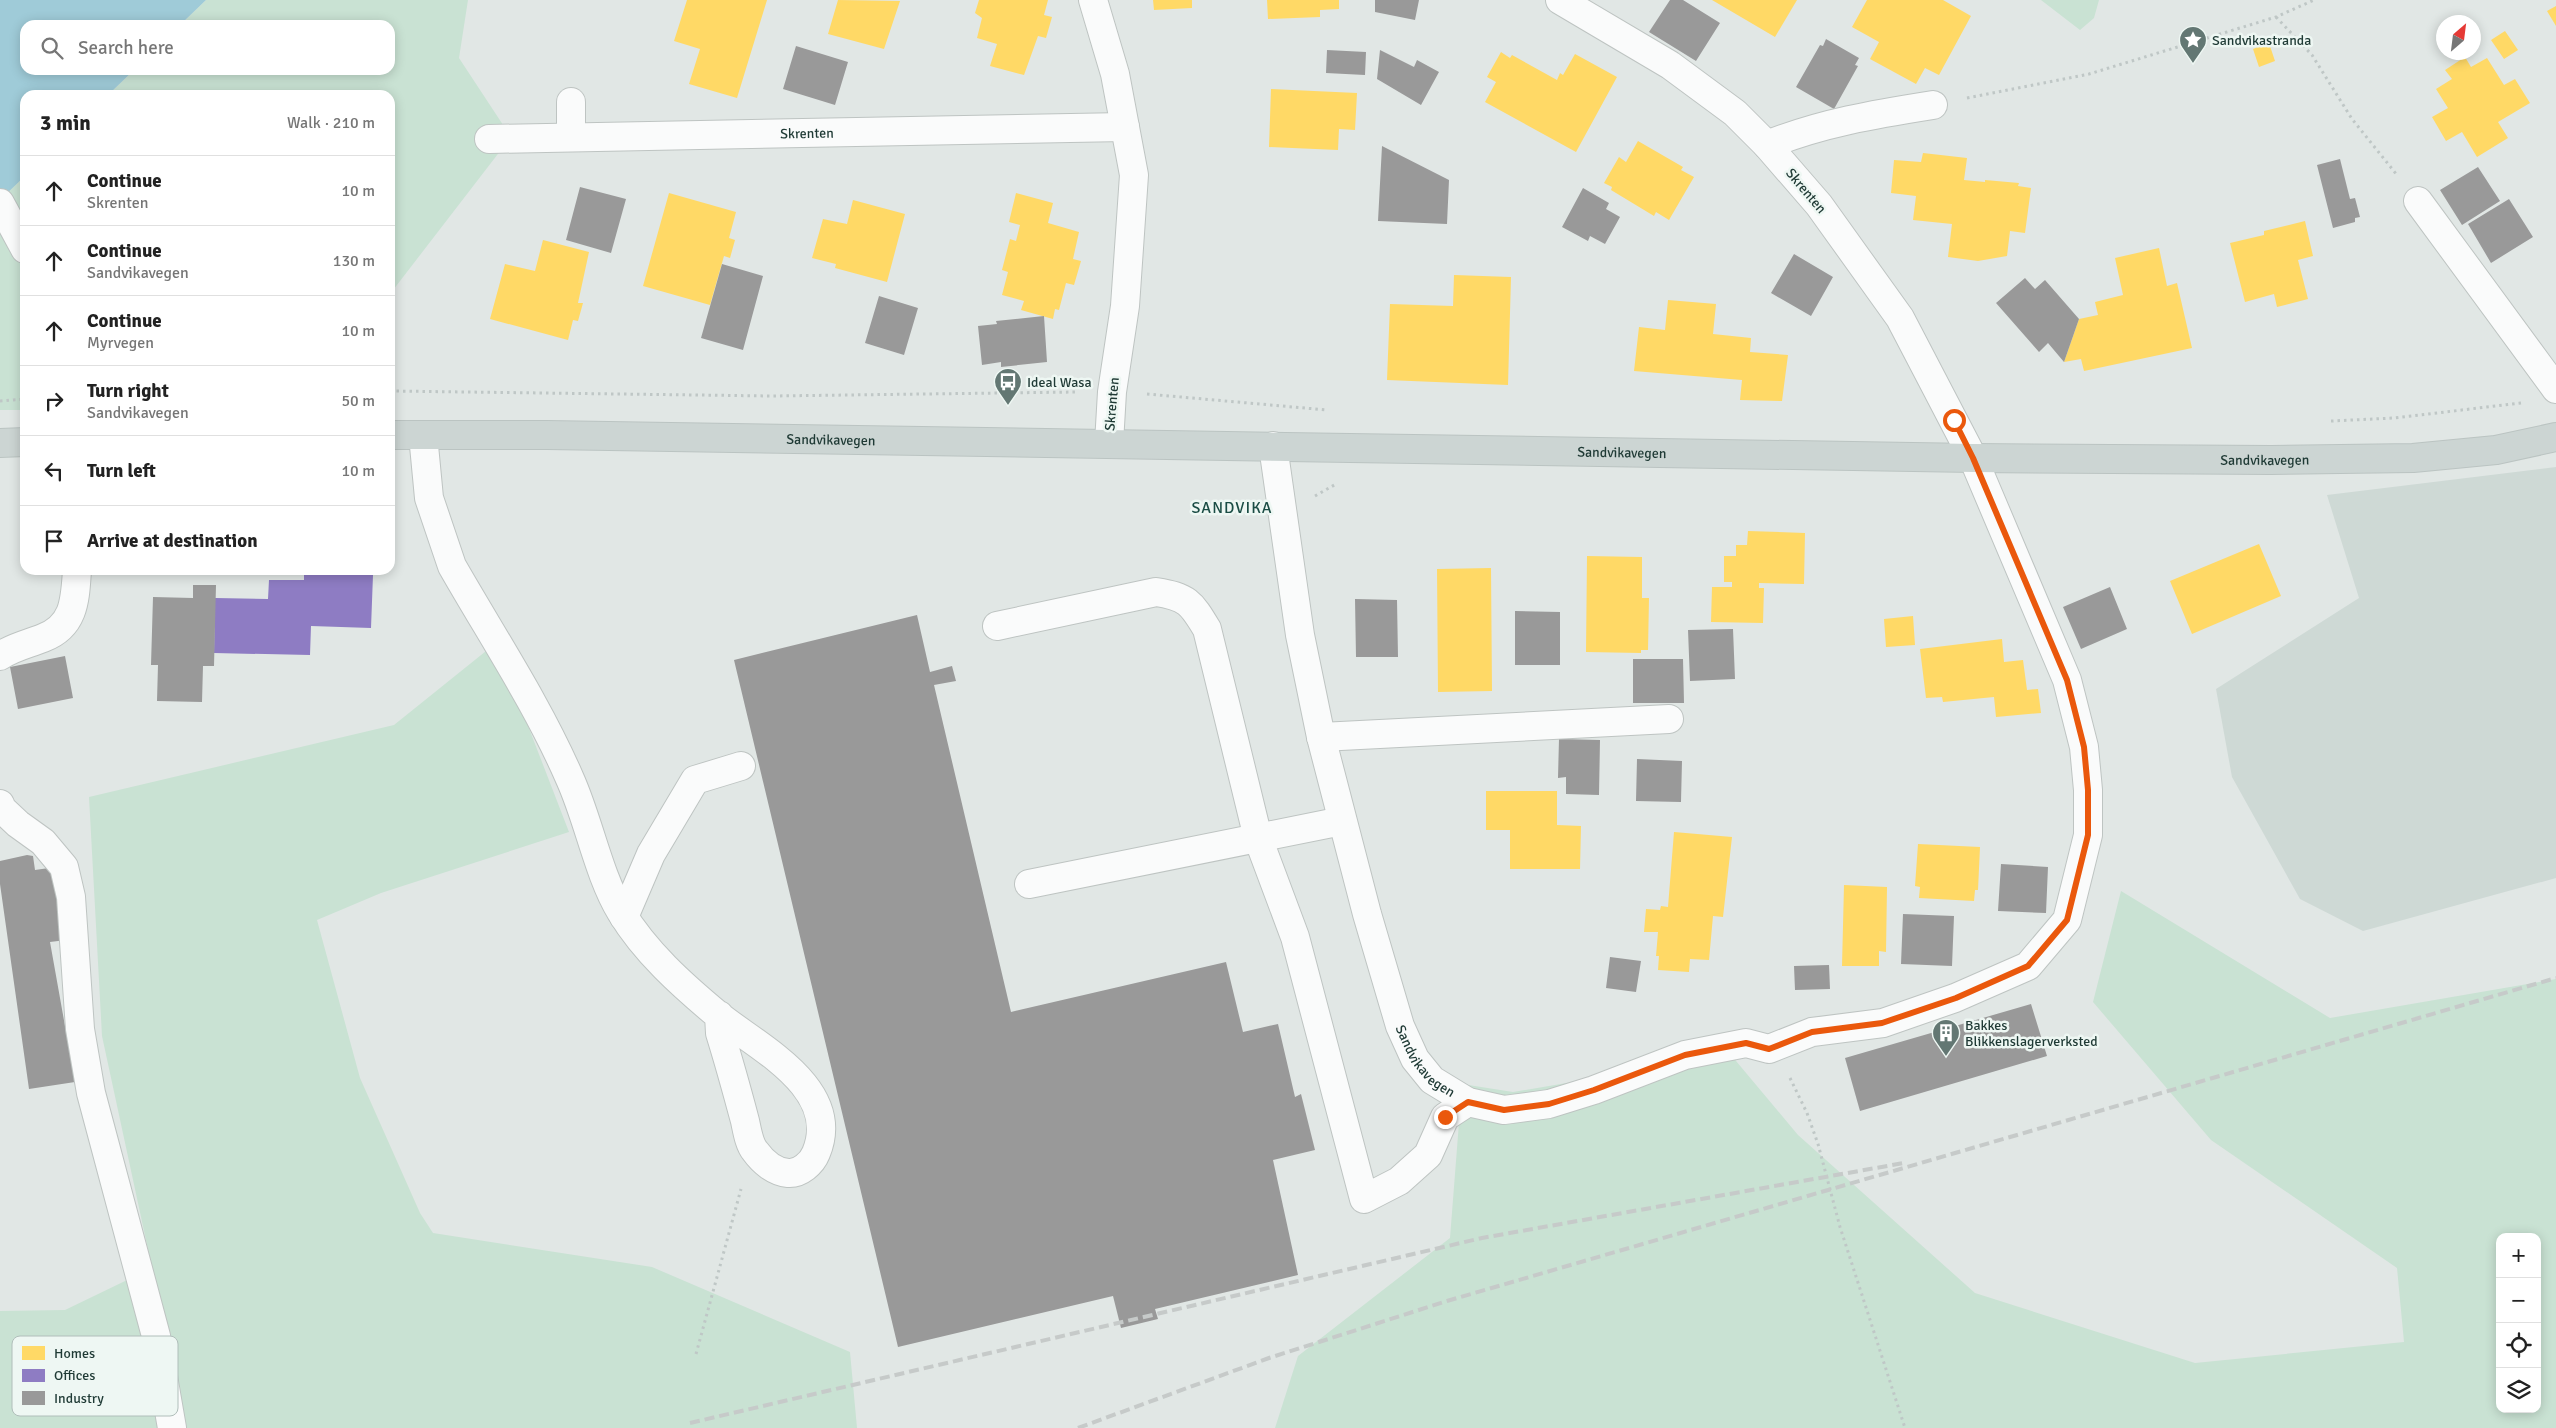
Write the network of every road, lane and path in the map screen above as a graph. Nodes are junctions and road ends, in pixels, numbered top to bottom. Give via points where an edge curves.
1 (1093, 0) edge
2 (1560, 0) edge
3 (2314, 0) edge
4 (2276, 17) junction
5 (570, 102) dead end
6 (1933, 105) joint
7 (1125, 127) junction
8 (571, 137) junction
9 (489, 139) dead end
10 (1767, 145) junction
11 (2418, 201) joint
12 (0, 203) edge
13 (20, 240) edge
14 (2556, 389) edge
15 (395, 391) edge
16 (1112, 392) junction
17 (20, 400) edge
18 (0, 401) edge
19 (2523, 403) dead end
20 (1328, 410) dead end
21 (2325, 421) dead end
22 (395, 435) edge
23 (423, 435) junction
24 (2556, 437) edge
25 (20, 442) edge
26 (0, 443) edge
27 (1109, 443) junction
28 (1273, 446) junction
29 (1343, 447) junction
30 (1973, 458) junction
31 (1313, 498) dead end
32 (77, 575) edge
33 (997, 626) dead end
34 (0, 656) edge
35 (1669, 719) dead end
36 (1321, 737) junction
37 (741, 766) dead end
38 (0, 804) edge
39 (1342, 821) junction
40 (1258, 838) junction
41 (1029, 884) dead end
42 (624, 917) junction
43 (719, 1015) junction
44 (1769, 1049) junction
45 (1468, 1102) junction
46 (753, 1150) junction
47 (156, 1336) edge
48 (696, 1354) dead end
49 (1906, 1428) edge

1 - 7 street, Skrenten via 1115,74
2 - 10 street, Skrenten via 1670,65 1735,113
3 - 4 path
4 - 6 path via 2089,74
4 - 11 path via 2312,55 2352,119
5 - 8 street
6 - 10 street via 1834,122
7 - 8 street, Skrenten
7 - 16 street, Skrenten via 1134,183 1125,306
8 - 9 street, Skrenten
10 - 30 street, Skrenten via 1819,205 1900,318
11 - 14 street
12 - 13 street
15 - 16 path via 772,396
16 - 20 path
16 - 27 street, Skrenten
17 - 18 path
19 - 21 path via 2394,418
22 - 23 main road, Sandvikavegen
23 - 27 main road, Sandvikavegen
23 - 42 street via 429,498 449,558 570,777 607,882
24 - 30 main road, Sandvikavegen via 2496,450 2413,458
25 - 26 main road
27 - 28 main road, Sandvikavegen
28 - 29 main road, Sandvikavegen
28 - 36 street, Sandvikavegen via 1300,635
29 - 30 main road, Sandvikavegen
29 - 31 path via 1340,482
30 - 44 street via 2067,680 2084,747 2088,835 2067,920 2028,966 1956,998 1882,1023 1812,1032
32 - 34 street via 74,608 64,624 46,638
33 - 40 street via 1156,592 1174,595 1192,604 1207,628
35 - 36 street
36 - 39 street, Sandvikavegen
37 - 42 street via 695,780 650,854
38 - 47 street via 18,824 43,842 64,866 71,897 80,1029 91,1093
39 - 40 street
39 - 45 street, Sandvikavegen via 1367,914 1404,1034 1415,1059 1432,1080
40 - 41 street
40 - 45 street via 1295,937 1364,1199 1398,1181 1428,1155 1445,1117
42 - 43 street via 645,947
43 - 46 street via 720,1033
43 - 46 street via 794,1072 814,1099 821,1129 816,1153 807,1167 790,1173 773,1169
44 - 45 street, Sandvikavegen via 1746,1043 1685,1055 1549,1104 1504,1110
44 - 49 path via 1784,1064 1808,1113 1840,1227
46 - 48 path via 732,1214

